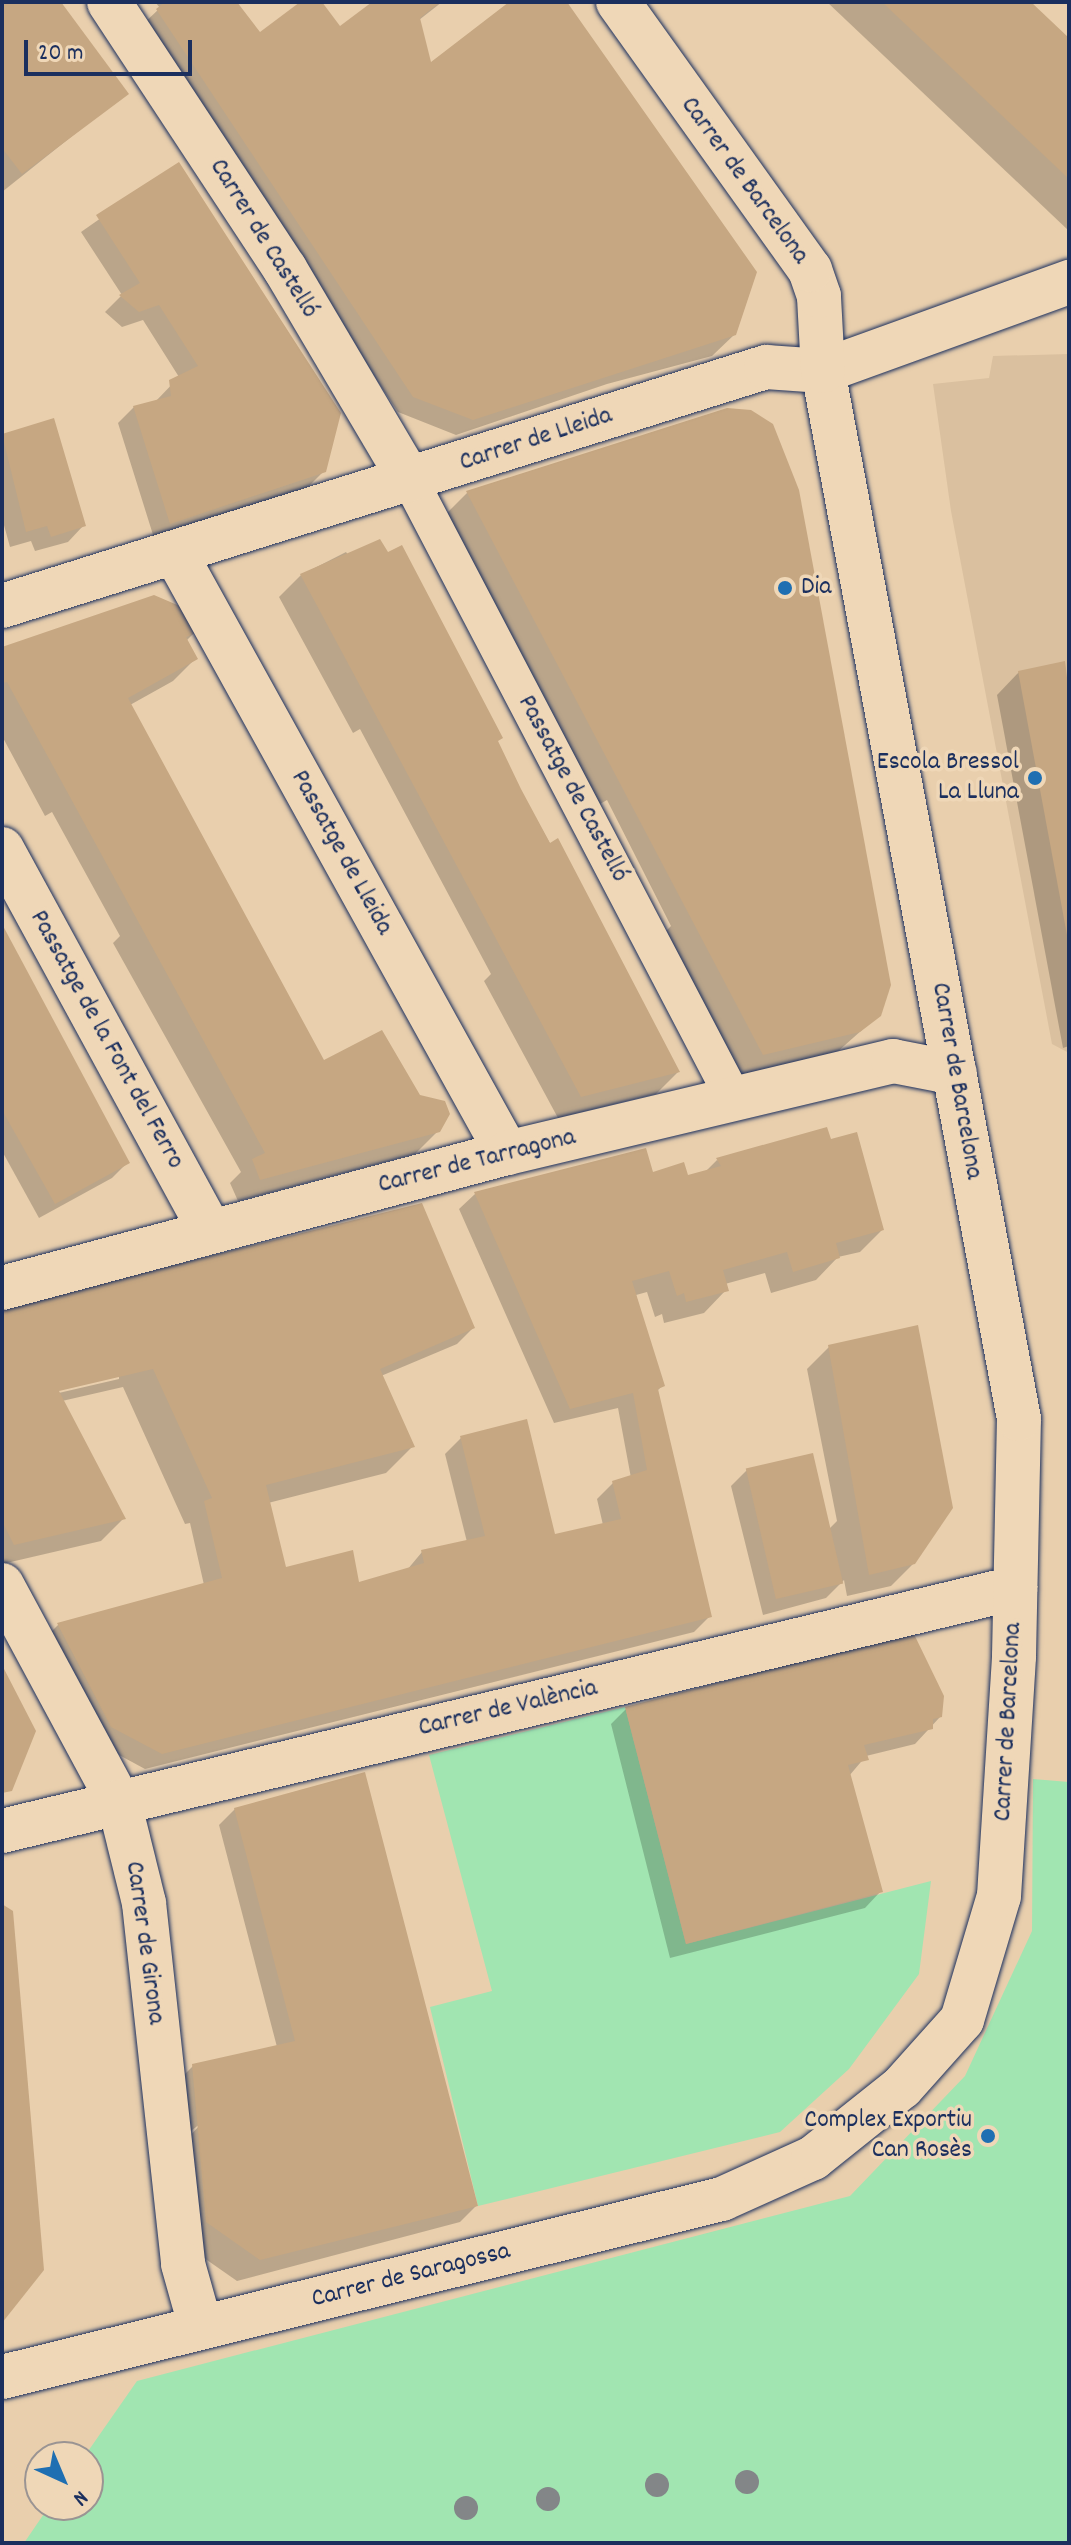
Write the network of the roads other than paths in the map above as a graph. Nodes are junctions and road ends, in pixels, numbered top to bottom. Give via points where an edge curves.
1 (109, 2) edge
2 (618, 2) edge
3 (1069, 282) edge
4 (823, 371) junction
5 (410, 480) junction
6 (175, 553) junction
7 (2, 606) edge
8 (2, 849) edge
9 (955, 1073) junction
10 (734, 1099) junction
11 (507, 1153) junction
12 (210, 1231) junction
13 (2, 1288) edge
14 (2, 1585) edge
15 (1015, 1588) junction
16 (119, 1802) junction
17 (2, 1831) edge
18 (813, 2158) joint
19 (201, 2328) junction
20 (2, 2377) edge

1 - 5 street, Carrer de Castelló via 285,269
2 - 4 street, Carrer de Barcelona via 810,270 819,296
3 - 4 street, Carrer de Lleida
4 - 5 street, Carrer de Lleida via 766,367
4 - 9 street, Carrer de Barcelona
5 - 6 street, Carrer de Lleida
5 - 10 street, Passatge de Castelló
6 - 7 street, Carrer de Lleida
6 - 11 street, Passatge de Lleida
8 - 12 street, Passatge de la Font del Ferro
9 - 10 street, Carrer de Tarragona via 893,1061
9 - 15 street, Carrer de Barcelona via 1019,1419
10 - 11 street, Carrer de Tarragona
11 - 12 street, Carrer de Tarragona
12 - 13 street, Carrer de Tarragona
14 - 16 street, Carrer de Girona
15 - 16 street, Carrer de València
15 - 18 street, Carrer de Barcelona via 999,1896 962,2020 902,2087
16 - 17 street, Carrer de València
16 - 19 street, Carrer de Girona via 144,1903 183,2264
18 - 19 street, Carrer de Saragossa via 722,2199
19 - 20 street, Carrer de Saragossa

